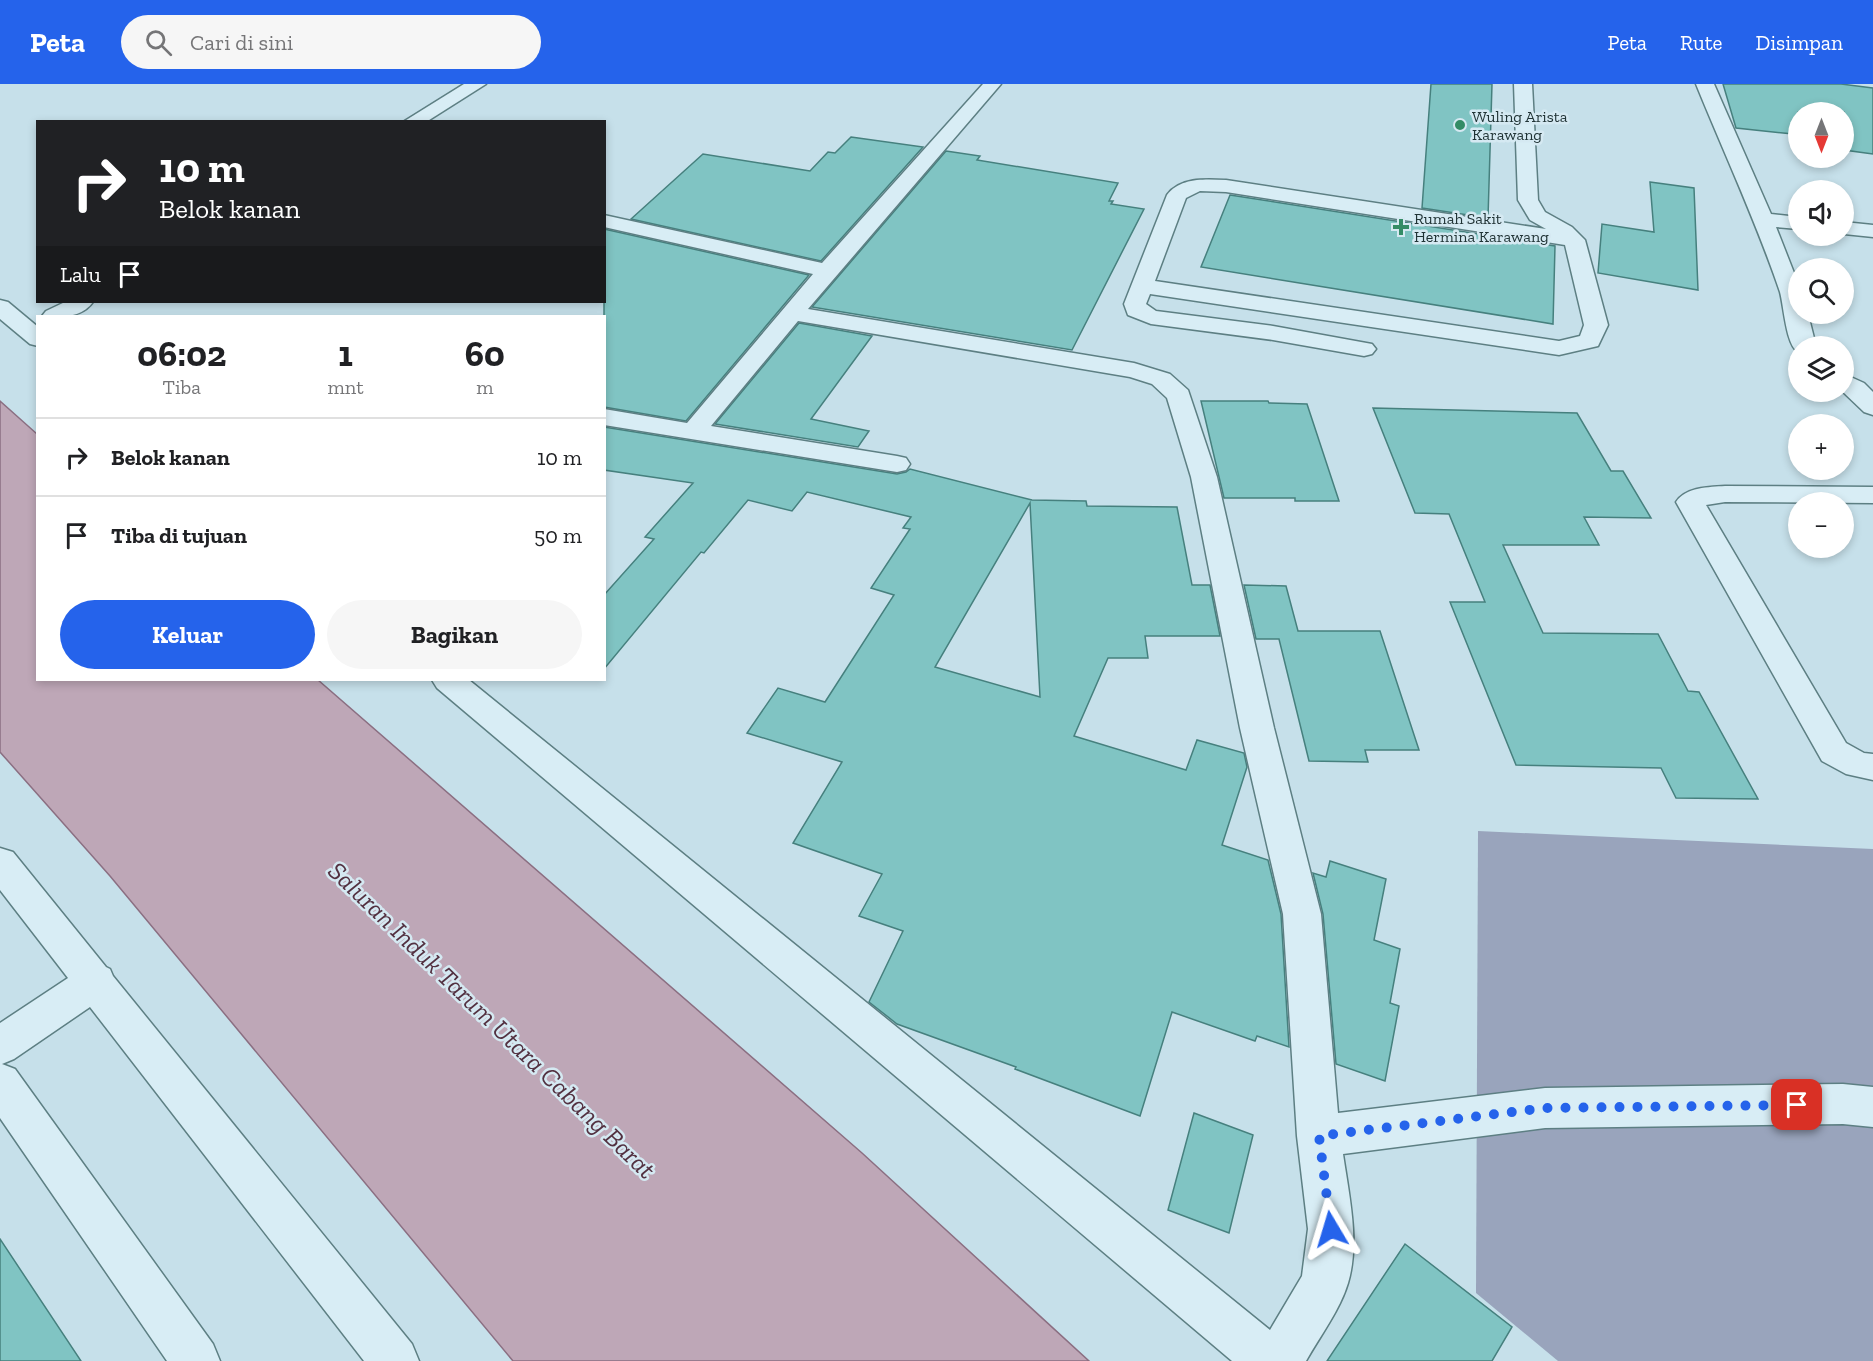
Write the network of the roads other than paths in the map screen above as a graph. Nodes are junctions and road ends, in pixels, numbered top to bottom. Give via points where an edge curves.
1 (477, 84) edge
2 (992, 84) edge
3 (1523, 84) edge
4 (1705, 84) edge
5 (415, 120) edge
6 (1763, 219) junction
7 (606, 221) edge
8 (1788, 222) edge
9 (1854, 229) edge
10 (1873, 231) edge
11 (1574, 240) junction
12 (827, 271) junction
13 (1143, 286) junction
14 (80, 303) edge
15 (0, 307) edge
16 (1281, 308) junction
17 (791, 313) junction
18 (56, 315) edge
19 (34, 332) edge
20 (1273, 333) junction
21 (1802, 336) edge
22 (1364, 349) dead end
23 (1854, 387) edge
24 (1873, 407) edge
25 (606, 417) edge
26 (693, 432) junction
27 (897, 464) dead end
28 (1873, 495) edge
29 (449, 681) edge
30 (1873, 767) edge
31 (0, 863) edge
32 (96, 981) junction
33 (0, 1046) edge
34 (0, 1083) edge
35 (1873, 1107) edge
36 (1319, 1136) junction
37 (196, 1361) edge
38 (395, 1361) edge
39 (1270, 1361) edge
40 (1279, 1361) edge

1 - 5 street
2 - 12 street
3 - 11 street via 1527,200 1538,216
4 - 6 street
6 - 8 street
6 - 21 street via 1792,295
7 - 12 street
9 - 10 street
11 - 13 street via 1200,184 1184,188 1177,195
11 - 16 street via 1596,325 1590,341 1559,348
12 - 17 street
13 - 16 street
13 - 20 street via 1136,310 1151,317
14 - 18 street
15 - 19 street
16 - 20 street
17 - 26 street
17 - 36 street via 1134,370 1161,379 1179,395 1204,477 1257,728 1302,914
20 - 22 street
23 - 24 street
25 - 26 street
26 - 27 street
28 - 30 street via 1725,494 1690,502 1834,752 1858,765
29 - 39 street
31 - 32 street
32 - 33 street
32 - 38 street
34 - 37 street
35 - 36 street via 1843,1104 1545,1108
36 - 40 street via 1331,1229 1325,1281

